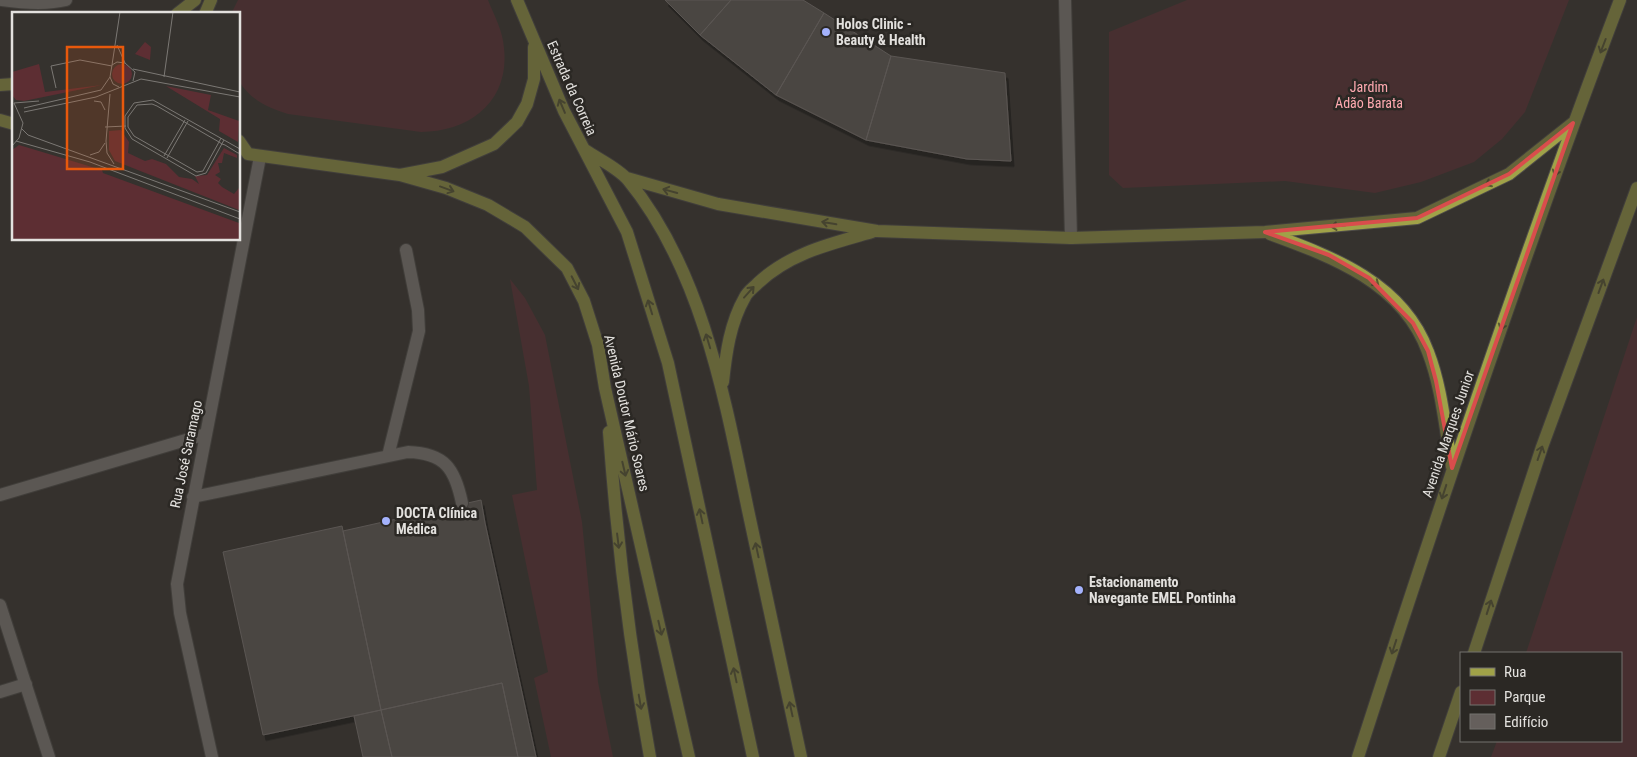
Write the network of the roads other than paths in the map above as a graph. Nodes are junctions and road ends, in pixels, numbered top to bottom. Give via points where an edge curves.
1 (2, 0) edge
2 (66, 0) edge
3 (195, 0) edge
4 (211, 0) edge
5 (517, 0) edge
6 (1064, 0) edge
7 (1620, 0) edge
8 (180, 12) edge
9 (206, 12) edge
10 (533, 39) junction
11 (1573, 123) junction
12 (240, 142) edge
13 (583, 149) junction
14 (249, 155) edge
15 (400, 175) junction
16 (627, 178) junction
17 (1637, 188) edge
18 (240, 213) edge
19 (877, 231) junction
20 (1265, 232) junction
21 (1071, 238) junction
22 (236, 240) edge
23 (406, 250) dead end
24 (605, 388) junction
25 (722, 388) junction
26 (206, 434) junction
27 (388, 456) junction
28 (1452, 468) junction
29 (0, 495) edge
30 (193, 497) junction
31 (462, 503) dead end
32 (0, 605) edge
33 (1474, 652) edge
34 (26, 684) junction
35 (0, 692) edge
36 (1460, 695) edge
37 (49, 757) edge
38 (212, 757) edge
39 (650, 757) edge
40 (689, 757) edge
41 (753, 757) edge
42 (801, 757) edge
43 (1358, 757) edge
44 (1439, 757) edge

1 - 2 street
3 - 8 main road
4 - 9 main road
5 - 10 main road, Estrada da Correia
6 - 21 street
7 -> 11 main road, Avenida Marques Junior
13 -> 10 main road, Estrada da Correia
10 - 15 main road via 534,79 527,104 517,122 494,144 475,154 442,167
11 -> 20 main road via 1509,174 1417,218
11 -> 28 main road, Avenida Marques Junior
12 - 14 main road
13 - 16 main road
41 -> 13 main road via 668,363 627,232
14 - 15 main road
14 - 18 street, Rua José Saramago
15 -> 24 main road, Avenida Doutor Mário Soares via 446,188 488,205 525,227 567,268 584,302 598,345
19 -> 16 main road via 718,204
25 -> 16 main road via 701,316 681,266
33 -> 17 main road via 1542,447
19 - 21 main road
25 -> 19 main road via 734,320 745,295 774,269 810,250
20 - 21 main road
20 -> 28 main road via 1329,255 1369,278 1397,302 1428,351
22 - 26 street, Rua José Saramago
23 - 27 street via 419,331
24 -> 39 main road via 633,666
24 -> 40 main road, Avenida Doutor Mário Soares
42 -> 25 main road
26 - 29 street
26 - 30 street, Rua José Saramago
27 - 30 street
27 - 31 street via 427,452 444,461 458,486
28 -> 43 main road, Avenida Marques Junior
30 - 38 street, Rua José Saramago via 177,584 180,613
32 - 34 street
34 - 35 street
34 - 37 street
36 - 44 main road

